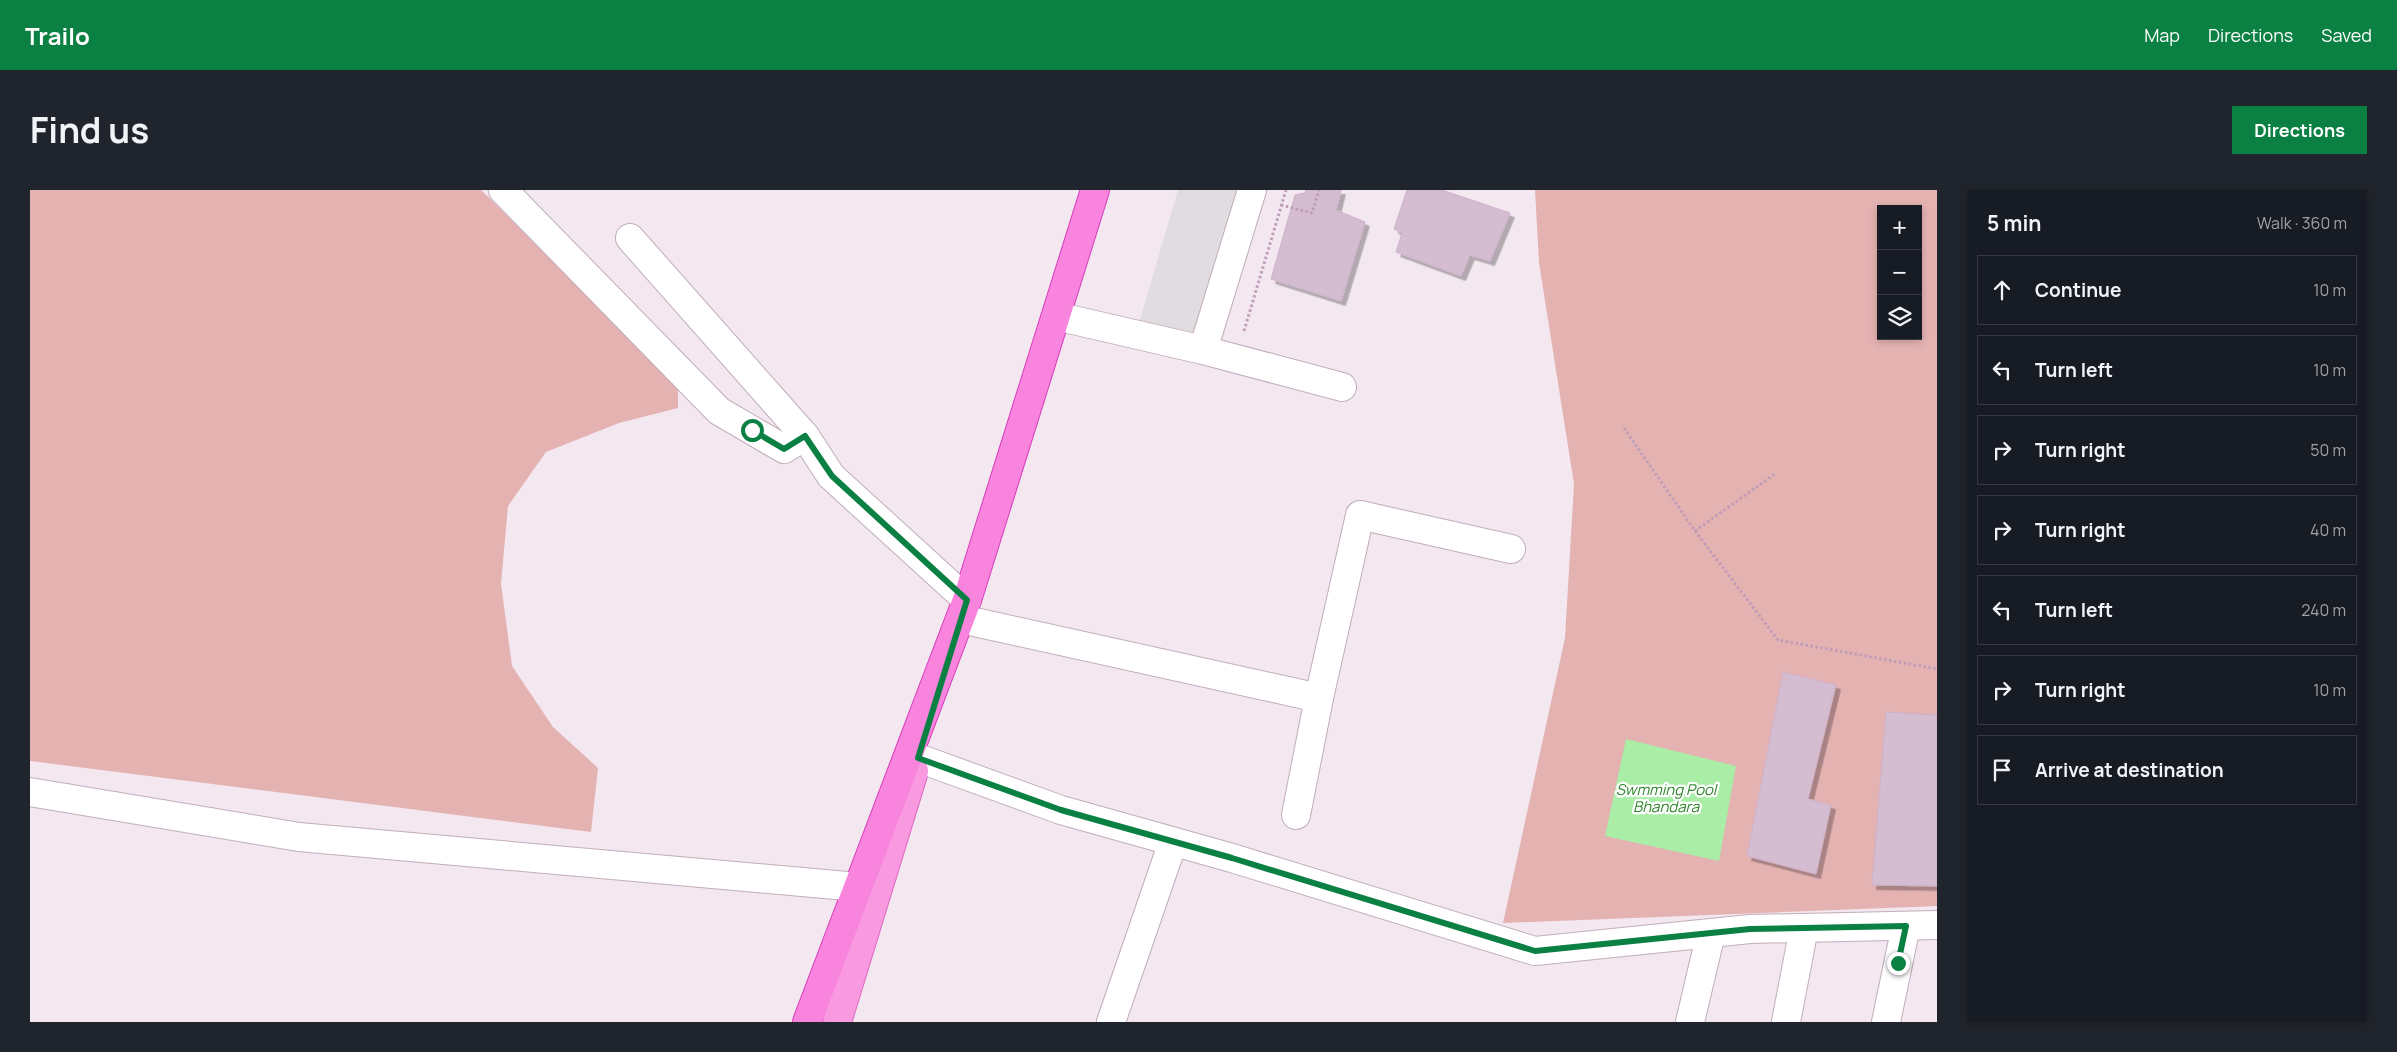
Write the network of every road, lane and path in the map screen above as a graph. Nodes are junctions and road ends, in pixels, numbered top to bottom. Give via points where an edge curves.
1 (503, 190) edge
2 (1252, 190) edge
3 (1286, 190) edge
4 (1319, 190) edge
5 (1089, 192) edge
6 (1281, 205) junction
7 (630, 238) dead end
8 (1056, 316) junction
9 (1203, 350) junction
10 (1236, 358) junction
11 (1342, 387) dead end
12 (1624, 428) dead end
13 (805, 436) junction
14 (1776, 473) dead end
15 (1695, 530) junction
16 (1511, 549) dead end
17 (964, 609) junction
18 (1937, 668) edge
19 (1319, 698) junction
20 (918, 758) junction
21 (30, 792) edge
22 (1296, 815) dead end
23 (1173, 842) junction
24 (858, 887) junction
25 (1937, 925) edge
26 (1906, 926) junction
27 (1804, 928) junction
28 (1711, 933) junction
29 (1889, 1021) edge
30 (807, 1022) edge
31 (837, 1022) edge
32 (1111, 1022) edge
33 (1690, 1022) edge
34 (1786, 1022) edge

1 - 13 street via 719,412 784,449
2 - 9 street
3 - 6 path
4 - 6 path via 1312,213
5 - 8 highway
6 - 10 path
7 - 13 street
8 - 9 street
8 - 17 highway
9 - 10 street
10 - 11 street
12 - 15 path
13 - 17 street via 832,476
14 - 15 path
15 - 18 path via 1778,640
16 - 19 street via 1360,514
17 - 19 street
17 - 20 main road
17 - 24 highway
19 - 22 street
20 - 23 street via 1061,810
20 - 31 main road
21 - 24 street via 299,837
23 - 28 street via 1535,951
23 - 32 street
24 - 30 highway
25 - 26 street
26 - 27 street
26 - 29 street
27 - 28 street
27 - 34 street
28 - 33 street

